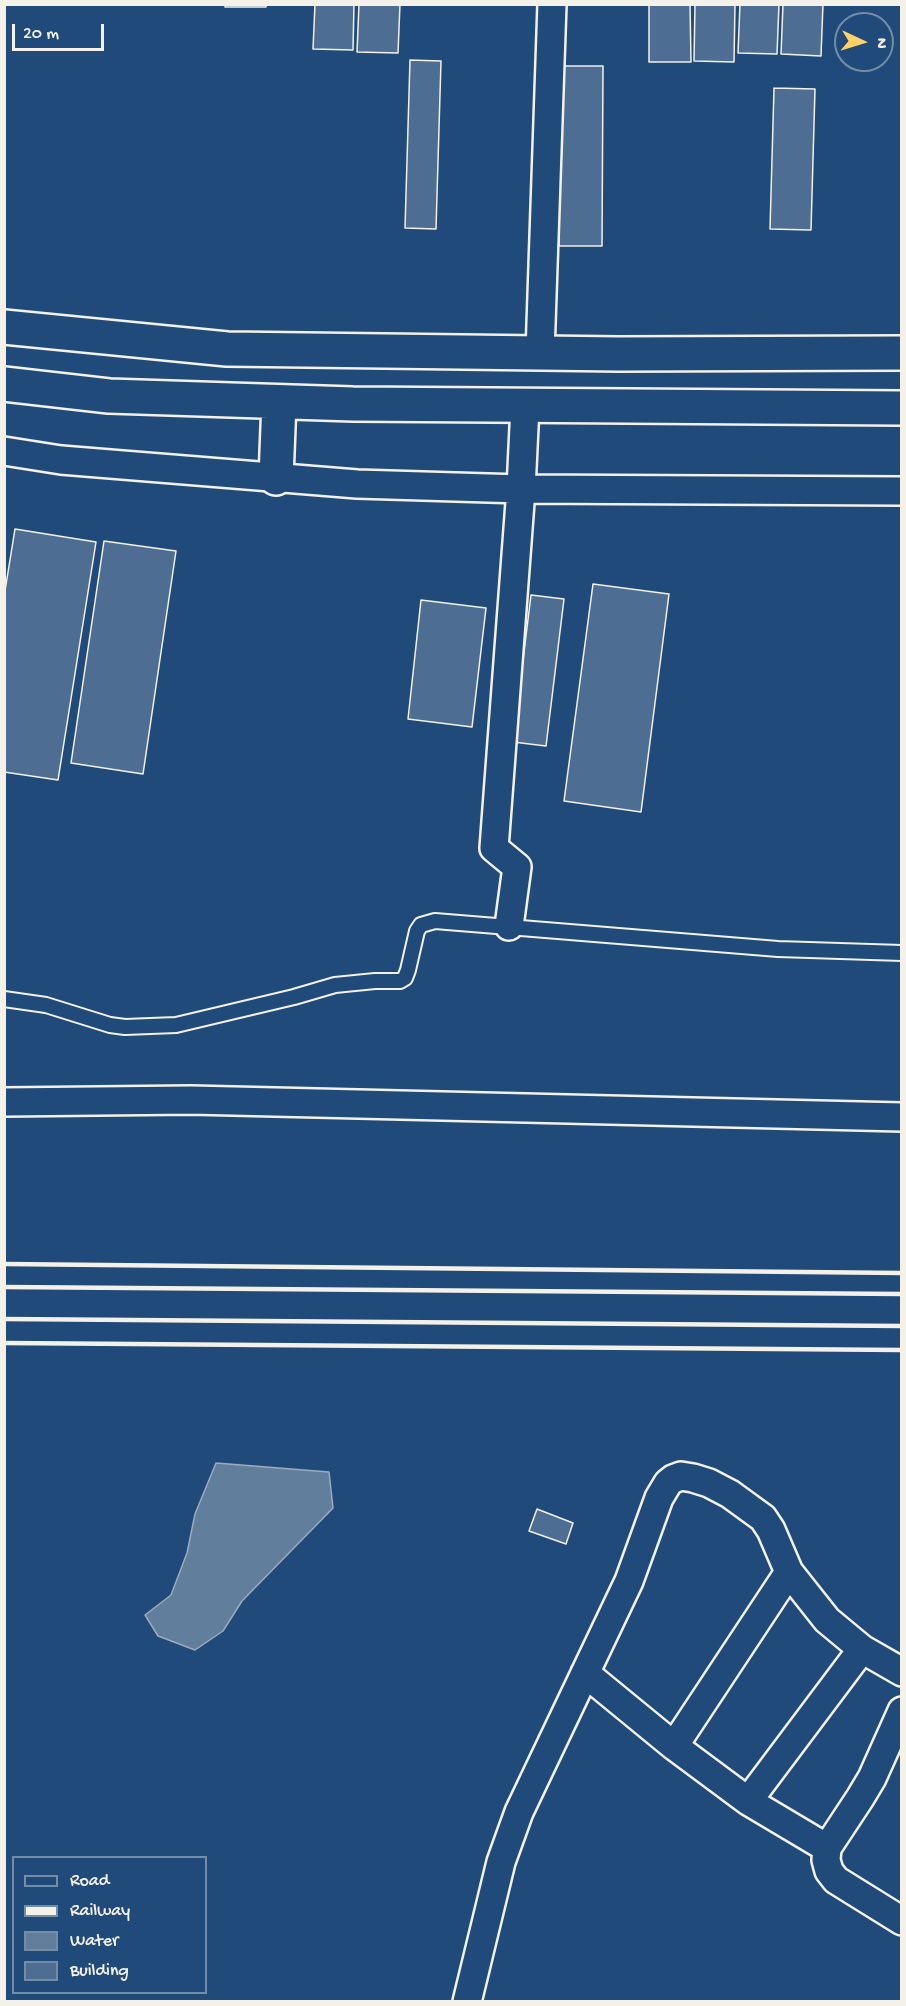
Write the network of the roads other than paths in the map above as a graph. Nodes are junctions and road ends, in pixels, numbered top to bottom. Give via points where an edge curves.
1 (552, 4) edge
2 (4, 327) edge
3 (540, 353) junction
4 (902, 353) edge
5 (4, 384) edge
6 (279, 402) junction
7 (525, 406) junction
8 (902, 408) edge
9 (4, 451) edge
10 (276, 478) junction
11 (521, 489) junction
12 (902, 491) edge
13 (509, 926) junction
14 (902, 953) edge
15 (4, 999) edge
16 (4, 1102) edge
17 (902, 1117) edge
18 (789, 1572) junction
19 (862, 1649) junction
20 (902, 1672) edge
21 (585, 1673) junction
22 (902, 1711) edge
23 (674, 1746) junction
24 (748, 1801) junction
25 (827, 1848) junction
26 (902, 1921) edge
27 (467, 2001) edge

1 - 3 street
2 - 3 street via 226,350
3 - 4 street
5 - 6 street via 109,396
6 - 7 street
6 - 10 street
7 - 8 street
7 - 11 street
9 - 10 street via 61,460
10 - 11 street
11 - 12 street
11 - 13 street via 494,848 517,867
13 - 14 lane via 778,950
13 - 15 lane via 426,922 417,931 408,970 400,981 335,986 176,1025 110,1025 46,1005
16 - 17 street via 191,1100
18 - 19 street via 827,1620
18 - 21 street via 763,1518 709,1483 681,1476 673,1479 659,1498 629,1581
18 - 23 street
19 - 20 street
19 - 24 street
21 - 23 street
21 - 27 street via 519,1812 501,1862
22 - 25 street via 860,1798
23 - 24 street
24 - 25 street
25 - 26 street via 829,1871 836,1880

